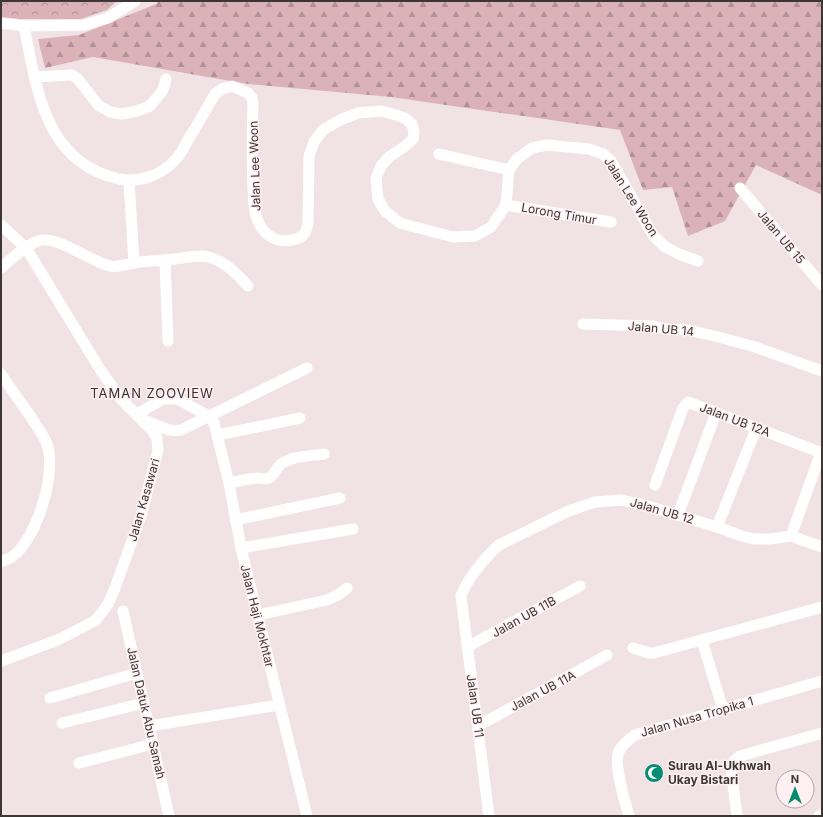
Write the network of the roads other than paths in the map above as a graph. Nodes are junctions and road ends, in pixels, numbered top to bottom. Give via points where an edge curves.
1 (135, 1) edge
2 (1, 23) edge
3 (24, 26) junction
4 (34, 77) junction
5 (166, 79) dead end
6 (439, 154) dead end
7 (509, 170) junction
8 (129, 181) junction
9 (740, 188) dead end
10 (506, 205) junction
11 (611, 222) dead end
12 (1, 225) edge
13 (26, 248) junction
14 (165, 260) junction
15 (698, 261) dead end
16 (134, 263) junction
17 (1, 268) edge
18 (822, 285) edge
19 (248, 286) dead end
20 (583, 324) dead end
21 (168, 341) dead end
22 (307, 368) dead end
23 (822, 371) edge
24 (1, 375) edge
25 (716, 413) junction
26 (139, 416) junction
27 (209, 416) junction
28 (300, 418) dead end
29 (756, 429) junction
30 (218, 435) junction
31 (821, 453) edge
32 (324, 454) dead end
33 (229, 483) junction
34 (655, 485) dead end
35 (340, 498) dead end
36 (678, 515) junction
37 (235, 520) junction
38 (717, 527) junction
39 (353, 529) dead end
40 (791, 536) junction
41 (822, 547) edge
42 (241, 548) junction
43 (1, 562) edge
44 (580, 586) dead end
45 (347, 588) dead end
46 (461, 596) joint
47 (822, 607) edge
48 (123, 611) dead end
49 (258, 615) junction
50 (702, 640) junction
51 (467, 648) junction
52 (633, 648) dead end
53 (607, 655) dead end
54 (1, 660) edge
55 (137, 673) junction
56 (822, 681) edge
57 (50, 698) dead end
58 (144, 703) junction
59 (279, 705) junction
60 (723, 710) junction
61 (62, 723) dead end
62 (149, 726) junction
63 (478, 726) junction
64 (822, 733) edge
65 (153, 744) junction
66 (79, 763) dead end
67 (822, 815) edge
68 (169, 816) edge
69 (307, 816) edge
70 (490, 816) edge
71 (629, 816) edge
72 (736, 816) edge
73 (818, 816) edge

1 - 3 street via 108,18 85,25
2 - 3 street
3 - 4 street, Jalan Lee Woon
4 - 5 street via 72,75 98,105 110,112 122,114 150,106 163,90
4 - 8 street, Jalan Lee Woon via 53,131 67,151 88,167
6 - 7 street
7 - 10 street, Jalan Lee Woon
7 - 15 street, Jalan Lee Woon via 517,159 532,148 547,145 589,149 603,154 611,161 653,235 665,246
8 - 10 street, Jalan Lee Woon via 163,172 177,159 215,94 232,86 248,93 252,98 254,207 261,227 277,241 298,239 305,233 308,224 308,156 314,142 323,130 358,113 389,113 406,118 412,124 413,139 389,157 381,166 376,178 378,199 385,211 400,223 453,237 475,236 491,227
8 - 16 street
9 - 18 street, Jalan UB 15
10 - 11 street, Lorong Timur
12 - 13 street, Jalan Kasawari
13 - 16 street via 40,240 49,240 111,267
13 - 17 street
13 - 26 street, Jalan Kasawari via 101,372 121,399
14 - 16 street
14 - 19 street via 203,256 215,259 234,271
14 - 21 street
20 - 23 street, Jalan UB 14 via 689,330 726,338
22 - 27 street
24 - 43 street via 42,434 50,455 46,491 37,521 21,547 12,557
25 - 29 street, Jalan UB 12A
25 - 34 street, Jalan UB 12A via 688,402 683,408
25 - 36 street
26 - 27 street via 176,431
26 - 27 street via 163,399 177,399
26 - 54 street, Jalan Kasawari via 157,438 158,450 141,516 108,604 96,620 60,639
27 - 30 street, Jalan Haji Mokhtar
28 - 30 street
29 - 31 street, Jalan UB 12A
29 - 38 street
30 - 33 street, Jalan Haji Mokhtar
31 - 40 street
32 - 33 street via 286,461 279,465 272,477 266,479
33 - 37 street, Jalan Haji Mokhtar
35 - 37 street
36 - 38 street, Jalan UB 12
36 - 46 street, Jalan UB 12 via 621,500 594,502 566,512 499,545 463,588
37 - 42 street, Jalan Haji Mokhtar
38 - 40 street, Jalan UB 12 via 754,540
39 - 42 street
40 - 41 street, Jalan UB 12
42 - 49 street, Jalan Haji Mokhtar
44 - 51 street, Jalan UB 11B
45 - 49 street via 326,600
46 - 51 street, Jalan UB 11
47 - 50 street
48 - 55 street, Jalan Datuk Abu Samah
49 - 59 street, Jalan Haji Mokhtar
50 - 52 street via 654,653
50 - 60 street
51 - 63 street, Jalan UB 11
53 - 63 street, Jalan UB 11A
55 - 57 street
55 - 58 street, Jalan Datuk Abu Samah
56 - 60 street, Jalan Nusa Tropika 1
58 - 61 street
58 - 62 street, Jalan Datuk Abu Samah
59 - 62 street
59 - 69 street, Jalan Haji Mokhtar
60 - 71 street, Jalan Nusa Tropika 1 via 634,735 625,742 618,752 618,768
62 - 65 street, Jalan Datuk Abu Samah
63 - 70 street, Jalan UB 11
64 - 72 street via 740,756 734,761 731,768
65 - 66 street
65 - 68 street, Jalan Datuk Abu Samah
67 - 73 street

